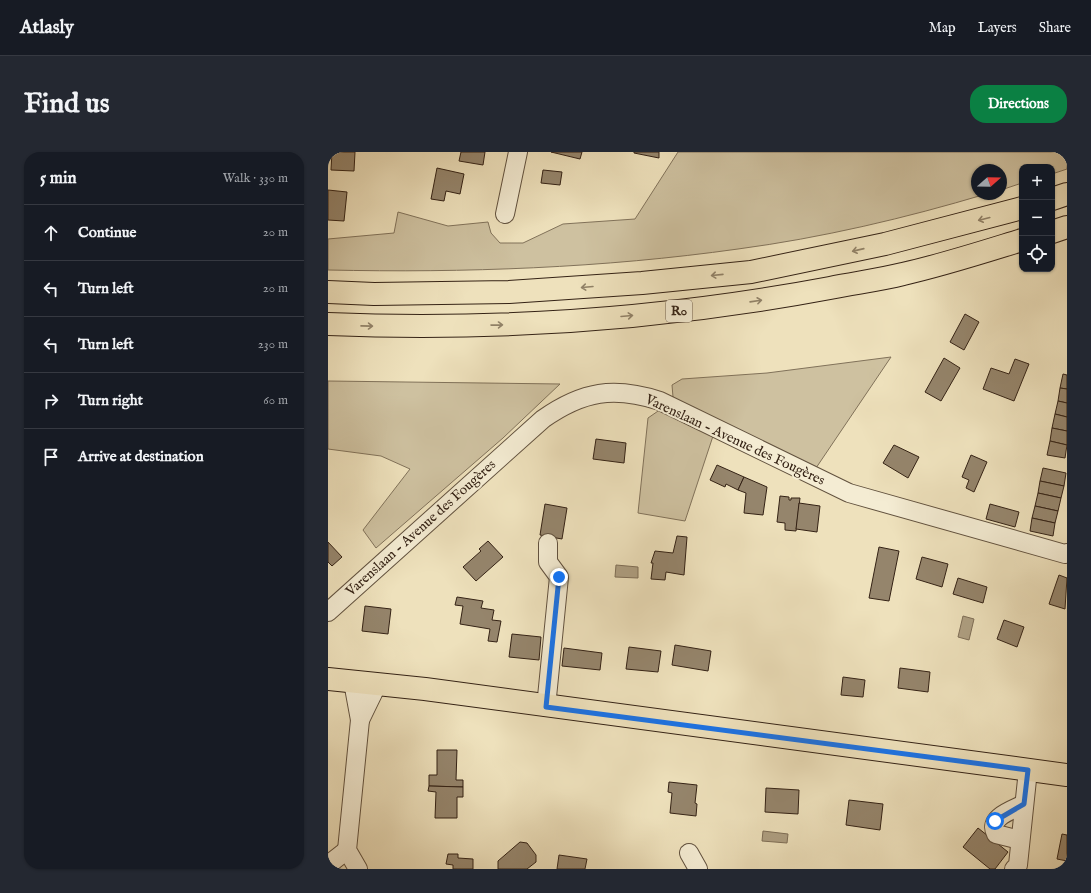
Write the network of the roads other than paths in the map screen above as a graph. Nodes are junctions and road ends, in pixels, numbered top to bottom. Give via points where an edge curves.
1 (518, 152) edge
2 (1067, 194) edge
3 (1055, 198) edge
4 (1019, 209) edge
5 (505, 214) dead end
6 (1067, 227) edge
7 (1055, 231) edge
8 (1019, 241) edge
9 (328, 292) edge
10 (328, 324) edge
11 (548, 543) dead end
12 (1067, 553) edge
13 (328, 612) edge
14 (328, 679) edge
15 (353, 682) junction
16 (377, 685) junction
17 (546, 707) junction
18 (360, 720) junction
19 (1028, 770) junction
20 (1067, 775) edge
21 (1024, 804) junction
22 (1020, 840) junction
23 (347, 850) junction
24 (689, 852) dead end
25 (328, 865) edge
26 (358, 869) edge
27 (698, 869) edge
28 (1014, 869) edge

1 - 5 street
2 - 3 main road
4 -> 9 main road, R0 via 885,244 751,272 634,284 509,292
6 - 7 main road
10 -> 8 main road, R0 via 510,325 716,307 903,274
11 - 17 street via 548,562 559,577
12 - 13 street, Varenslaan - Avenue des Fougères via 978,531 849,494 660,402 638,394 612,393 582,398 562,406 543,419
14 - 15 main road
15 - 16 main road
15 - 18 street
16 - 17 main road
16 - 18 street
17 - 19 main road
18 - 23 street
19 - 20 main road
19 - 21 street
21 - 22 street
21 - 22 street via 995,821 996,834
22 - 28 street via 1018,865
23 - 25 street
23 - 26 street
24 - 27 street

